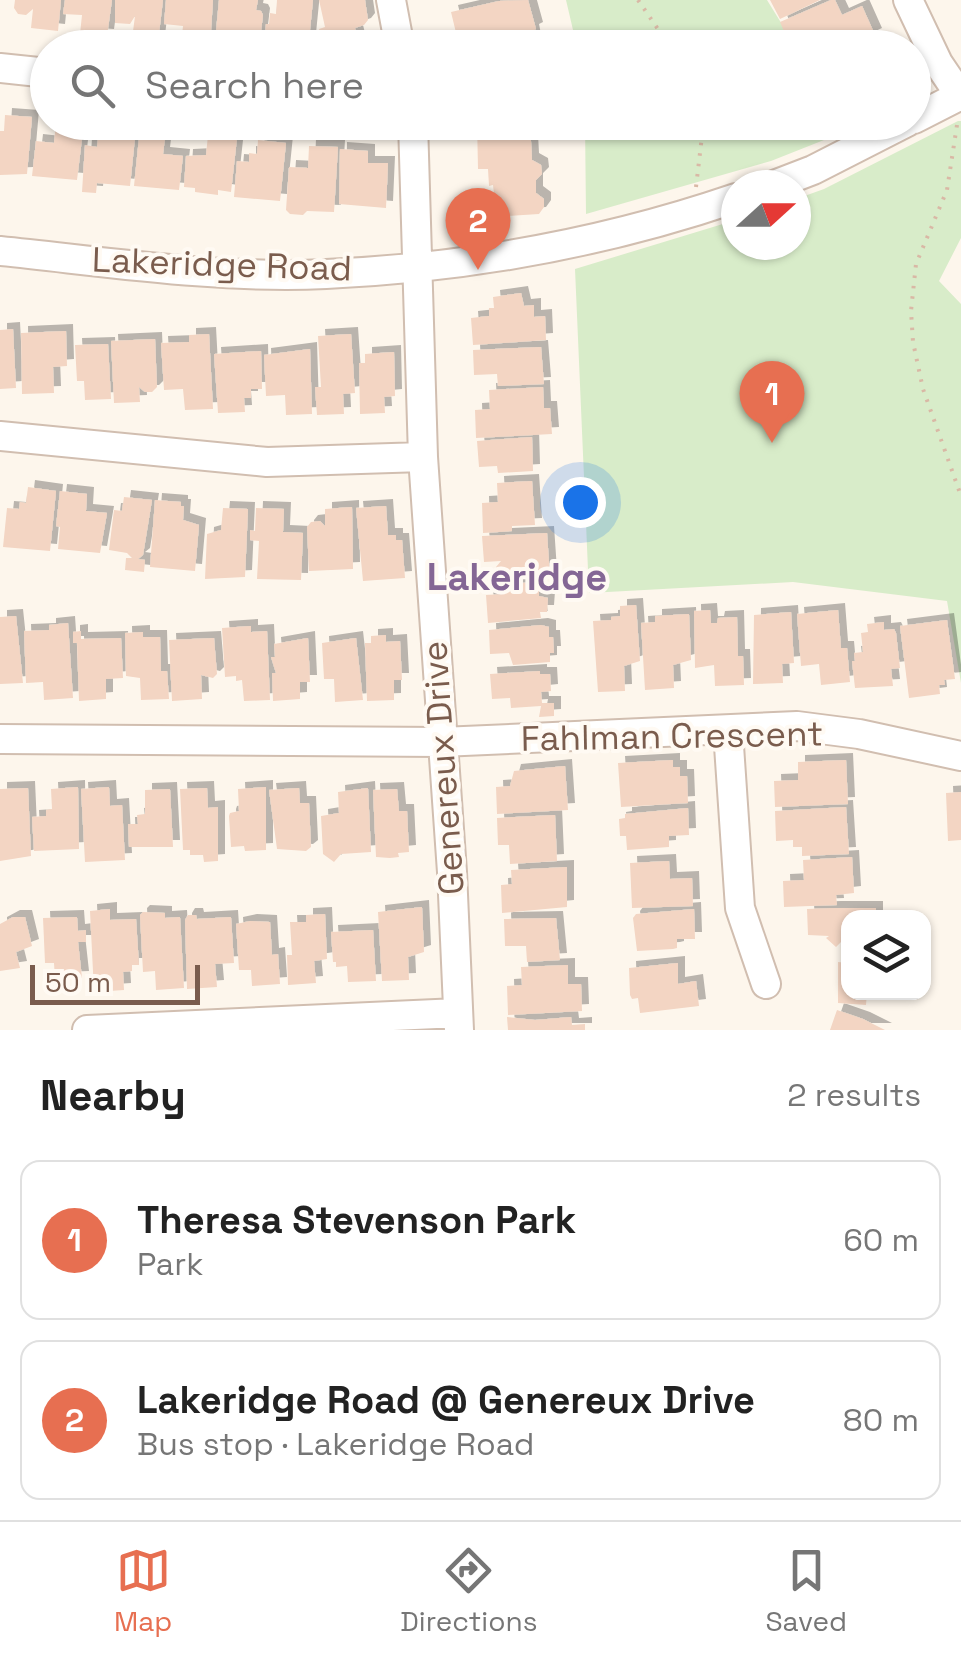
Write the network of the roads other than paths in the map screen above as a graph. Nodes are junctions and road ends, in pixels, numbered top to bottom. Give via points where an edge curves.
1 (390, 0) edge
2 (908, 0) edge
3 (396, 30) edge
4 (922, 30) edge
5 (931, 49) edge
6 (0, 68) edge
7 (30, 71) edge
8 (961, 96) edge
9 (931, 111) edge
10 (414, 140) edge
11 (872, 140) edge
12 (811, 171) edge
13 (721, 203) edge
14 (0, 251) edge
15 (420, 266) junction
16 (0, 436) edge
17 (423, 457) junction
18 (728, 731) junction
19 (0, 739) edge
20 (440, 742) junction
21 (961, 756) edge
22 (766, 984) dead end
23 (459, 1022) edge
24 (87, 1030) edge

1 - 3 street
2 - 4 street
5 - 8 street
6 - 7 street
8 - 9 street
10 - 15 street, Genereux Drive
11 - 12 street
13 - 15 street, Lakeridge Road via 572,244
14 - 15 street, Lakeridge Road via 191,271 324,274
15 - 17 street, Genereux Drive
16 - 17 street via 267,462
17 - 20 street, Genereux Drive
18 - 20 street, Fahlman Crescent
18 - 21 street, Fahlman Crescent via 797,726
18 - 22 street via 740,908
19 - 20 street, Fahlman Crescent
20 - 23 street, Genereux Drive
23 - 24 street

